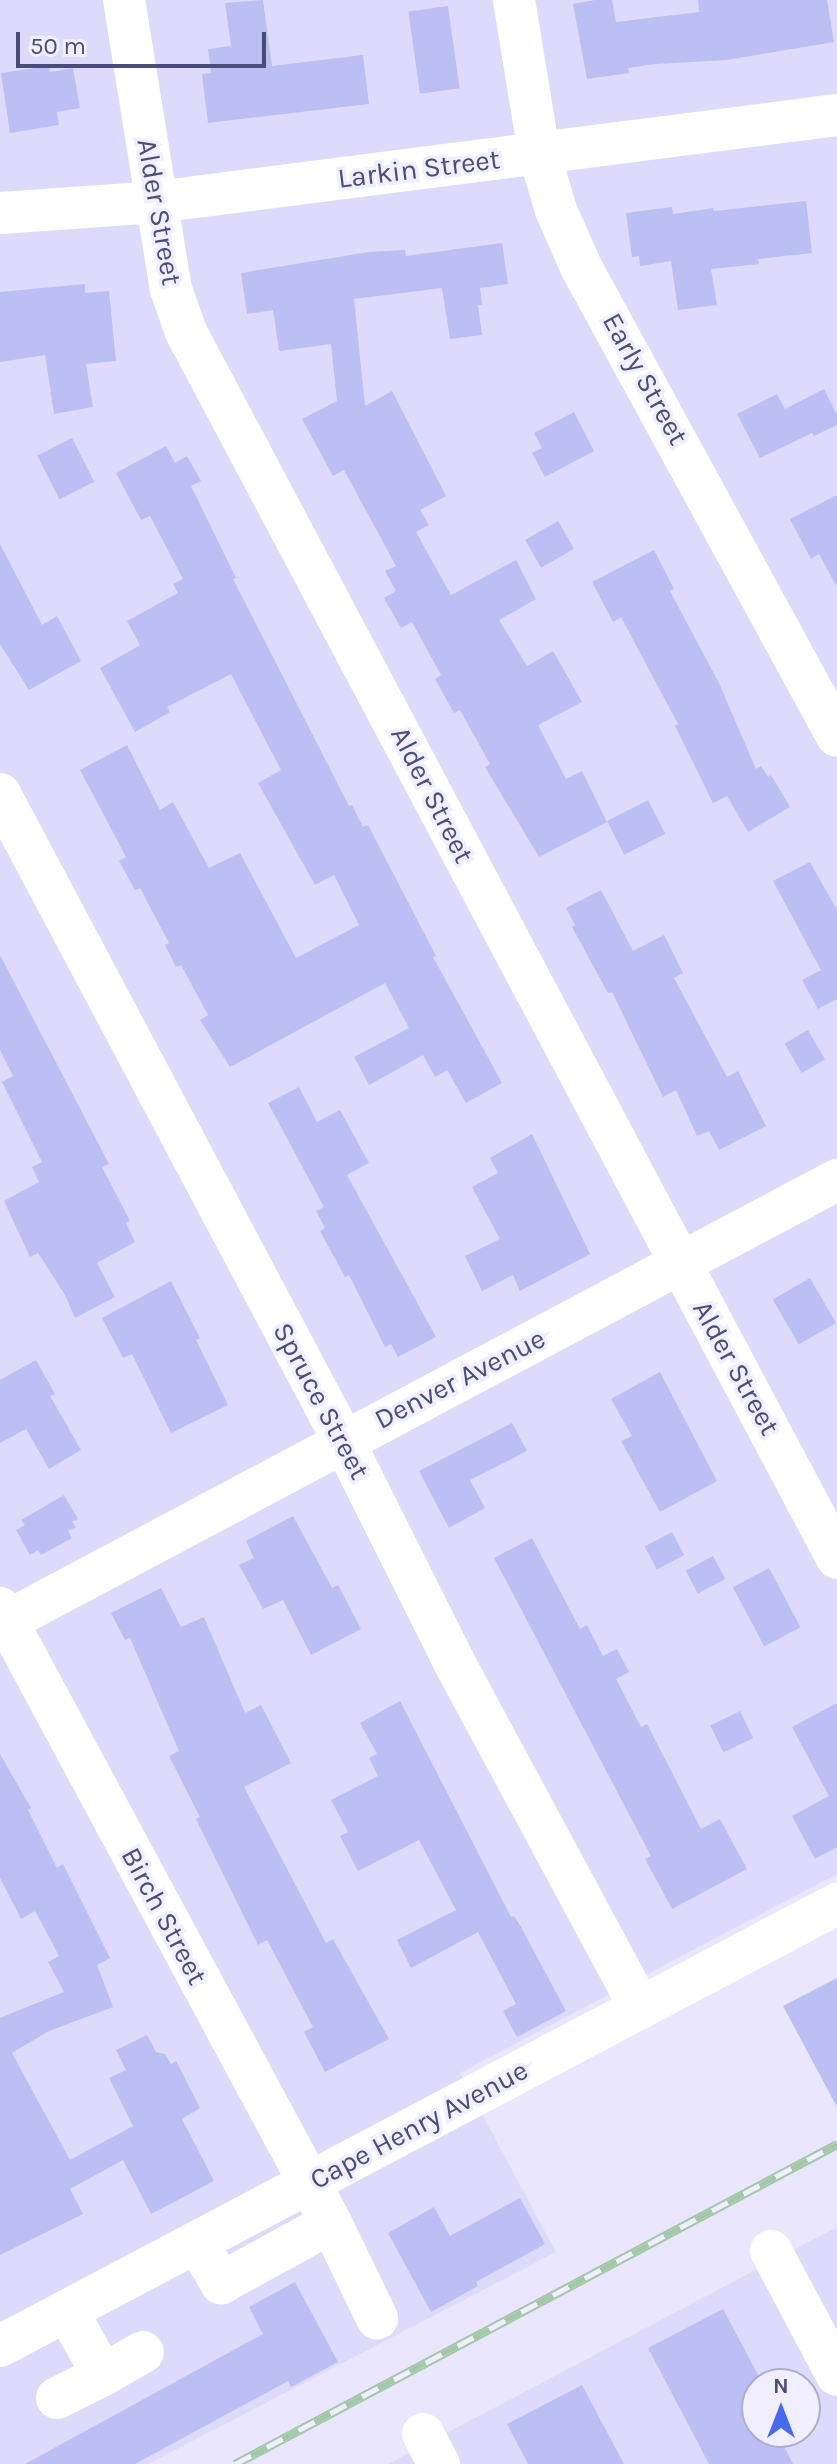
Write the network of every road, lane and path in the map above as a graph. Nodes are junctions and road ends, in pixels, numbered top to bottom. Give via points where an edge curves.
1 (124, 0) edge
2 (514, 0) edge
3 (837, 115) edge
4 (539, 153) junction
5 (156, 202) junction
6 (0, 213) edge
7 (837, 736) edge
8 (0, 794) edge
9 (837, 1180) edge
10 (680, 1264) junction
11 (343, 1440) junction
12 (837, 1558) edge
13 (2, 1618) edge
14 (837, 1904) edge
15 (640, 2008) junction
16 (309, 2183) junction
17 (331, 2223) junction
18 (197, 2242) junction
19 (771, 2251) dead end
20 (67, 2311) junction
21 (377, 2318) dead end
22 (0, 2346) edge
23 (143, 2352) dead end
24 (103, 2375) junction
25 (837, 2375) edge
26 (57, 2398) dead end

1 - 5 street, Alder Street
2 - 4 street, Early Street
3 - 4 street, Larkin Street
4 - 5 street, Larkin Street
4 - 7 street, Early Street via 581,267
5 - 6 street, Larkin Street
5 - 10 street, Alder Street via 171,289 186,332
8 - 11 street, Spruce Street
9 - 10 street, Denver Avenue
10 - 11 street, Denver Avenue
10 - 12 street, Alder Street
11 - 13 street, Denver Avenue
11 - 15 street, Spruce Street via 454,1662
13 - 16 street, Birch Street
14 - 15 street, Cape Henry Avenue
15 - 16 street, Cape Henry Avenue
16 - 17 street, Birch Street
16 - 18 street, Cape Henry Avenue
17 - 18 street via 221,2283
17 - 21 street, Birch Street
18 - 20 street, Cape Henry Avenue
19 - 25 street
20 - 22 street, Cape Henry Avenue
20 - 24 street
23 - 24 street
24 - 26 street

